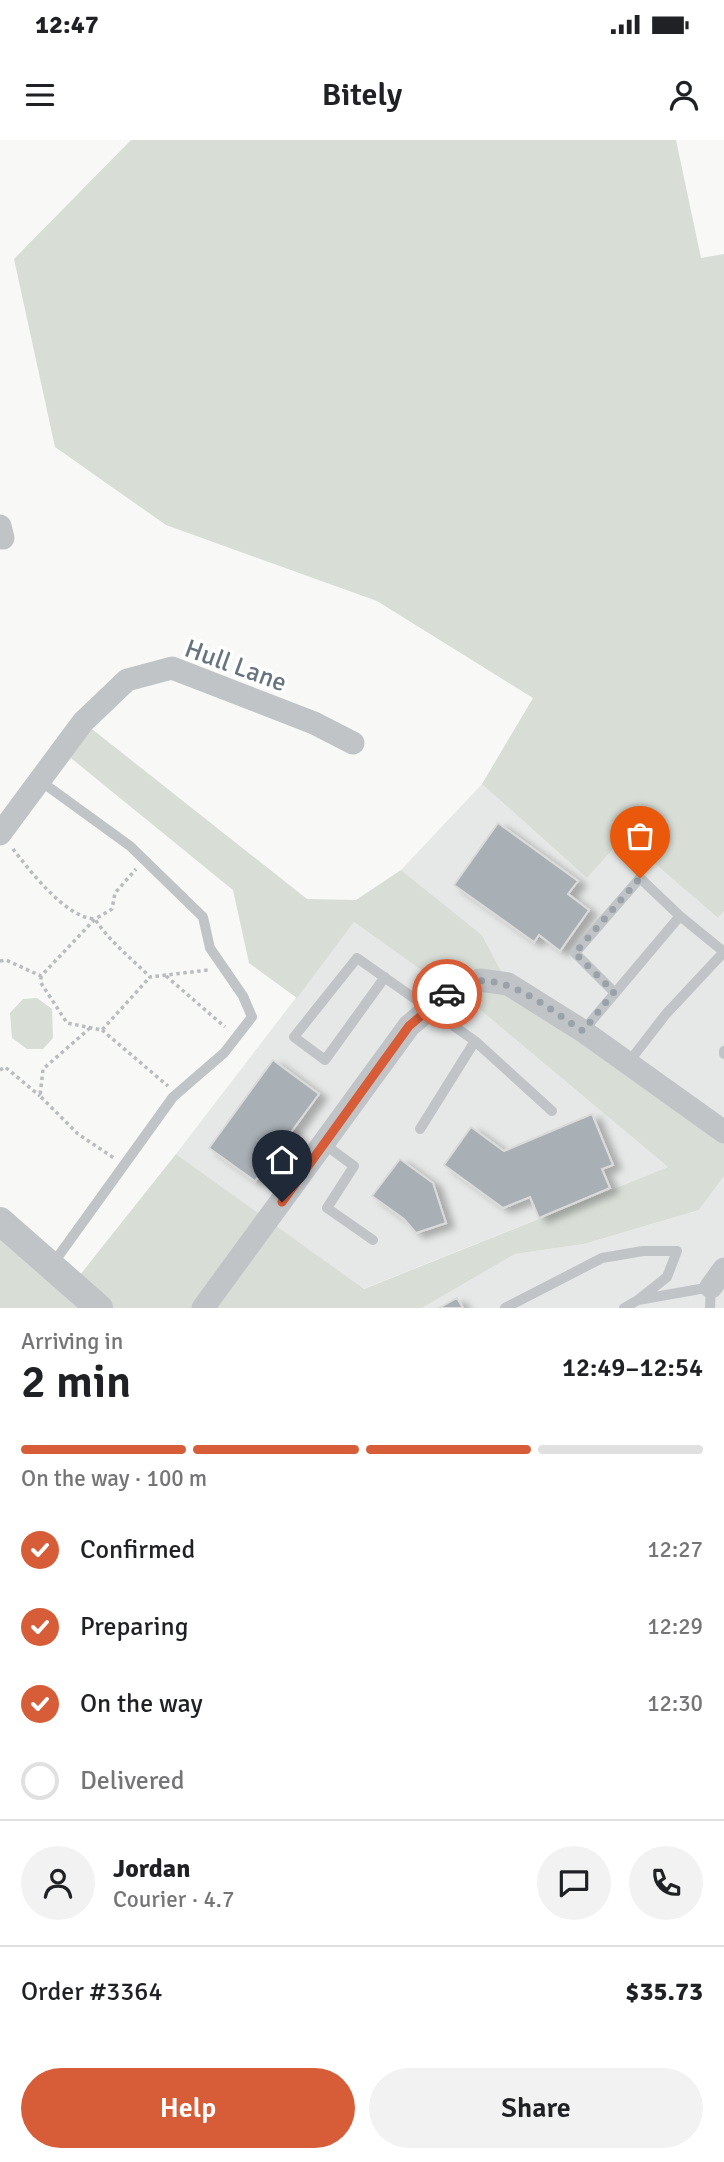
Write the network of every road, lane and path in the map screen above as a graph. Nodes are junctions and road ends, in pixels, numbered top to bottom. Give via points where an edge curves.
1 (353, 743) dead end
2 (38, 780) junction
3 (0, 833) edge
4 (144, 859) junction
5 (680, 916) junction
6 (95, 919) junction
7 (723, 953) edge
8 (0, 961) edge
9 (223, 967) junction
10 (41, 976) junction
11 (166, 976) junction
12 (150, 977) junction
13 (385, 977) junction
14 (614, 992) junction
15 (430, 1008) junction
16 (90, 1028) junction
17 (102, 1030) junction
18 (583, 1031) junction
19 (237, 1037) junction
20 (475, 1041) junction
21 (628, 1063) junction
22 (0, 1070) edge
23 (40, 1096) junction
24 (173, 1097) junction
25 (552, 1111) dead end
26 (421, 1129) dead end
27 (724, 1132) edge
28 (324, 1144) junction
29 (124, 1165) junction
30 (0, 1221) edge
31 (373, 1240) dead end
32 (50, 1267) junction
33 (715, 1288) edge
34 (638, 1300) junction
35 (99, 1308) edge
36 (203, 1308) edge
37 (505, 1308) edge
38 (624, 1308) edge

1 - 2 street, Hull Lane via 314,723 172,668 127,680 83,722
2 - 3 street, Hull Lane
2 - 4 lane
3 - 6 path via 32,874 62,902 82,919
4 - 6 path via 115,894 112,909
4 - 9 lane via 203,917 210,948
5 - 7 lane
5 - 14 lane
5 - 14 lane via 640,878 575,953
6 - 10 path
6 - 12 path via 106,937
7 - 21 lane
8 - 10 path
9 - 11 path
9 - 19 lane via 252,1017
10 - 16 path via 41,984 67,1023
11 - 12 path
11 - 19 path
12 - 17 path
13 - 13 lane via 325,1060 294,1037 357,958
13 - 15 lane
14 - 18 lane
15 - 18 street via 454,988 480,980 508,984
15 - 20 lane
15 - 28 street via 409,1026
16 - 17 path
16 - 23 path via 43,1069
17 - 24 path via 167,1084
18 - 21 street
19 - 24 lane
20 - 25 lane
20 - 26 lane
21 - 27 street
22 - 23 path via 5,1067 19,1075
23 - 29 path via 78,1134
24 - 29 lane
28 - 31 lane via 354,1167 327,1208
28 - 36 street
29 - 32 lane
30 - 32 street
32 - 35 street
33 - 34 lane
34 - 37 lane via 667,1277 677,1251 602,1258
34 - 38 lane

